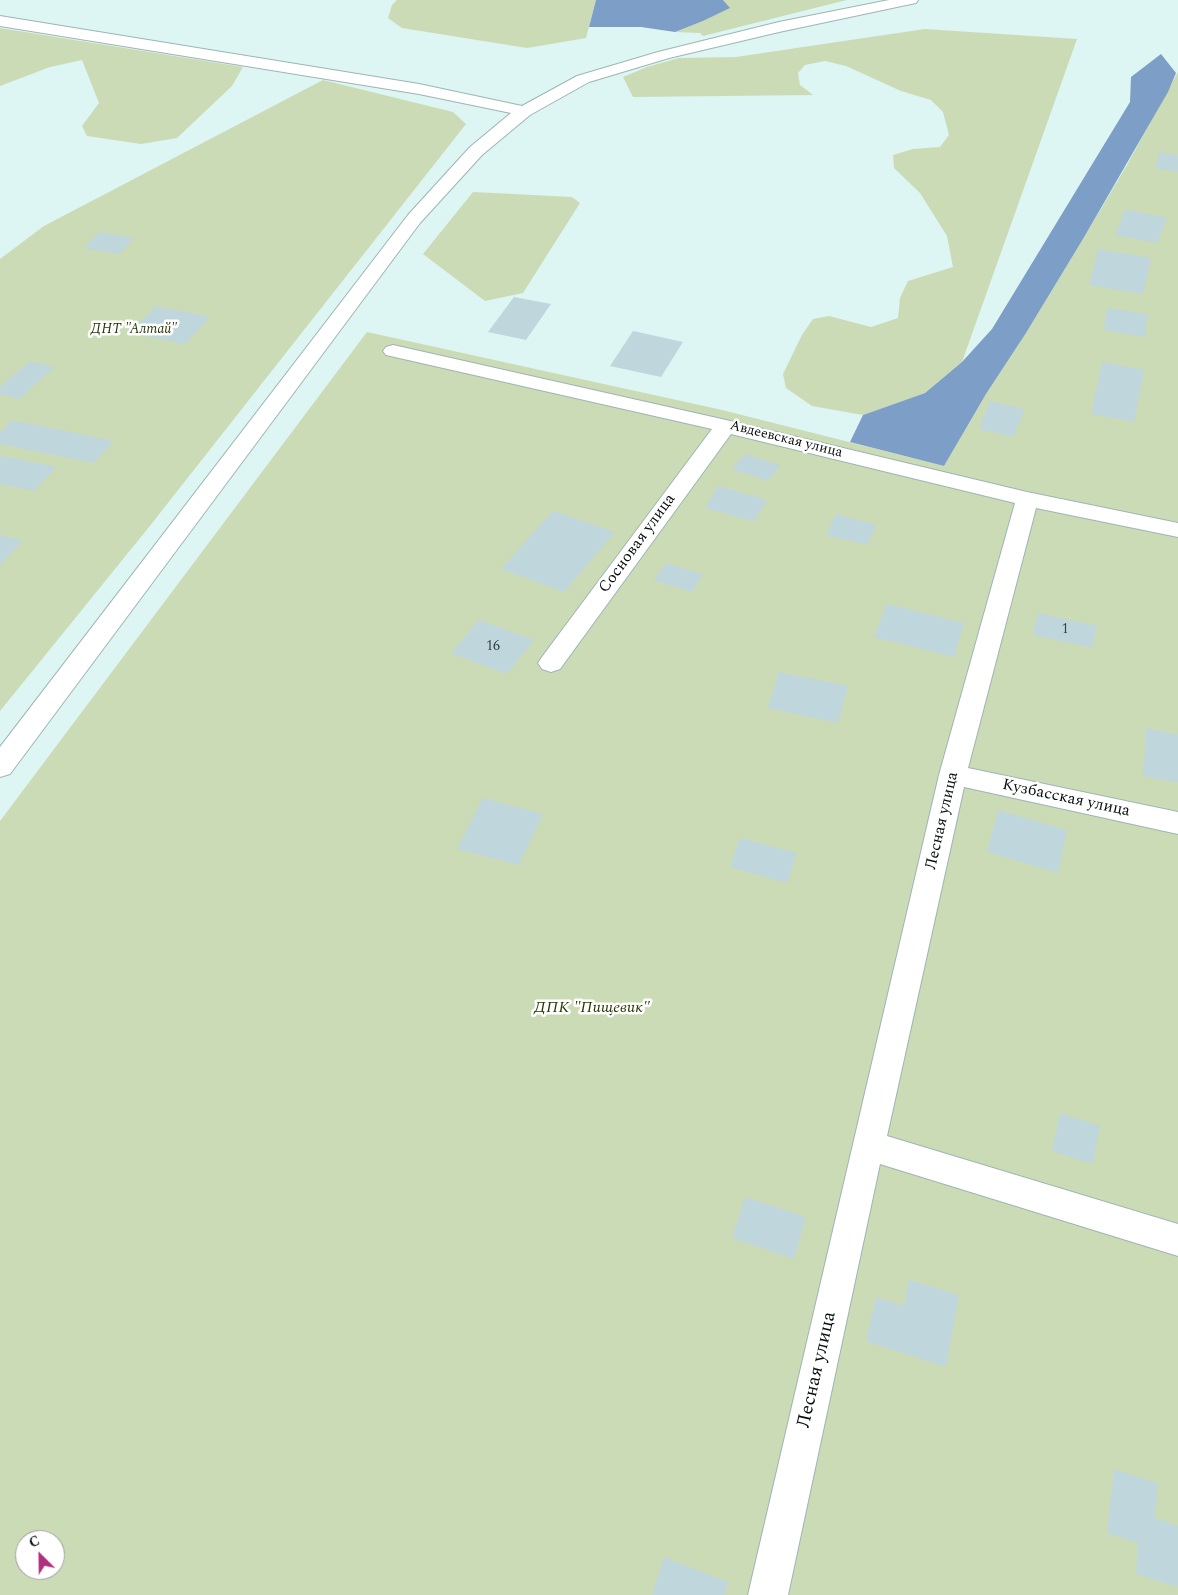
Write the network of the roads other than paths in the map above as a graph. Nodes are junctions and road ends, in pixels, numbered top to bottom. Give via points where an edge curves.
1 (911, 0) edge
2 (870, 4) edge
3 (0, 21) edge
4 (524, 110) junction
5 (393, 350) dead end
6 (726, 426) junction
7 (1027, 499) junction
8 (1178, 530) edge
9 (551, 663) dead end
10 (0, 767) edge
11 (953, 775) junction
12 (1178, 823) edge
13 (868, 1145) junction
14 (1178, 1240) edge
15 (768, 1595) edge

1 - 2 street
2 - 4 street via 619,67 583,79
3 - 4 street
4 - 10 street via 476,150 414,219
5 - 6 street, Авдеевская улица
6 - 7 street, Авдеевская улица
6 - 9 street, Сосновая улица
7 - 8 street, Авдеевская улица
7 - 11 street, Лесная улица
11 - 12 street, Кузбасская улица
11 - 13 street, Лесная улица
13 - 14 street
13 - 15 street, Лесная улица

